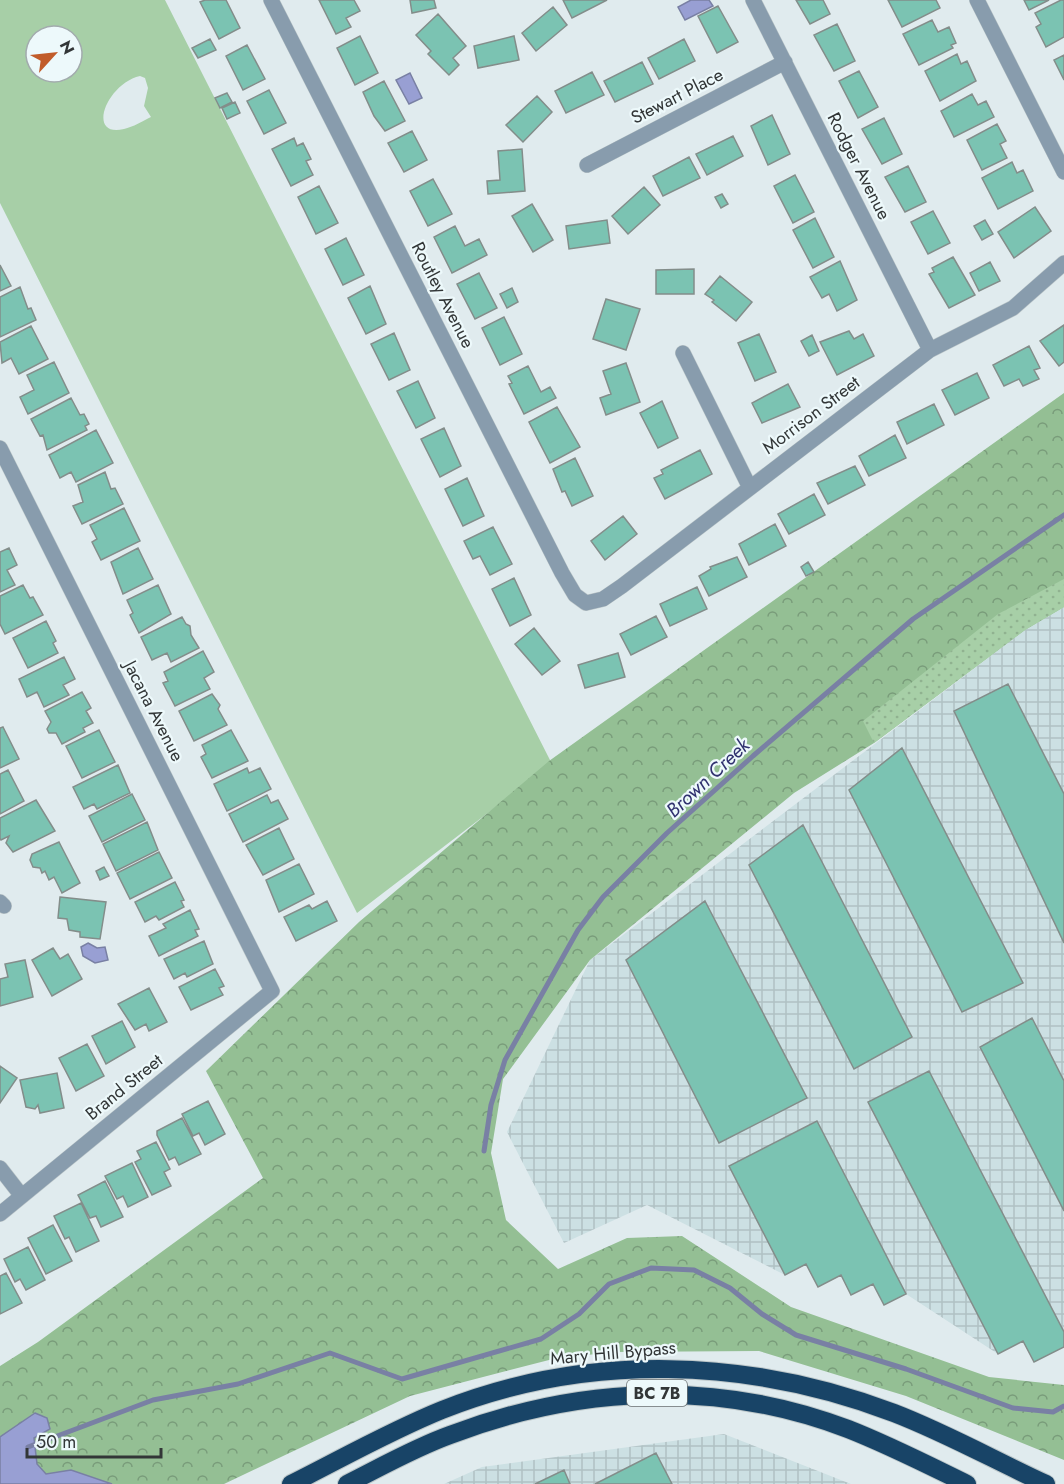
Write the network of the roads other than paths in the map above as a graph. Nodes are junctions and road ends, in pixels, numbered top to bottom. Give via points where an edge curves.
1 (271, 0) edge
2 (753, 0) edge
3 (977, 0) edge
4 (785, 62) junction
5 (587, 165) dead end
6 (1064, 172) edge
7 (1064, 263) edge
8 (930, 350) junction
9 (683, 353) dead end
10 (0, 448) edge
11 (749, 486) junction
12 (586, 603) joint
13 (272, 991) joint
14 (0, 1168) edge
15 (21, 1195) junction
16 (0, 1214) edge
17 (291, 1484) edge
18 (347, 1484) edge
19 (967, 1484) edge
20 (1046, 1484) edge

1 - 12 street, Routley Avenue via 562,573 575,595
2 - 4 street, Rodger Avenue
3 - 6 street
4 - 5 street, Stewart Place
4 - 8 street, Rodger Avenue
7 - 8 street, Morrison Street via 1013,308
8 - 11 street, Morrison Street
9 - 11 street
10 - 13 street, Jacana Avenue
11 - 12 street, Morrison Street via 615,591
13 - 15 street, Brand Street
14 - 15 street
15 - 16 street, Brand Street
17 - 20 highway, Mary Hill Bypass / BC 7B via 443,1410 512,1388 598,1372 684,1368 801,1383 856,1400 895,1413
18 - 19 highway, BC 7B via 448,1435 513,1414 595,1397 671,1393 738,1399 789,1410 846,1428

